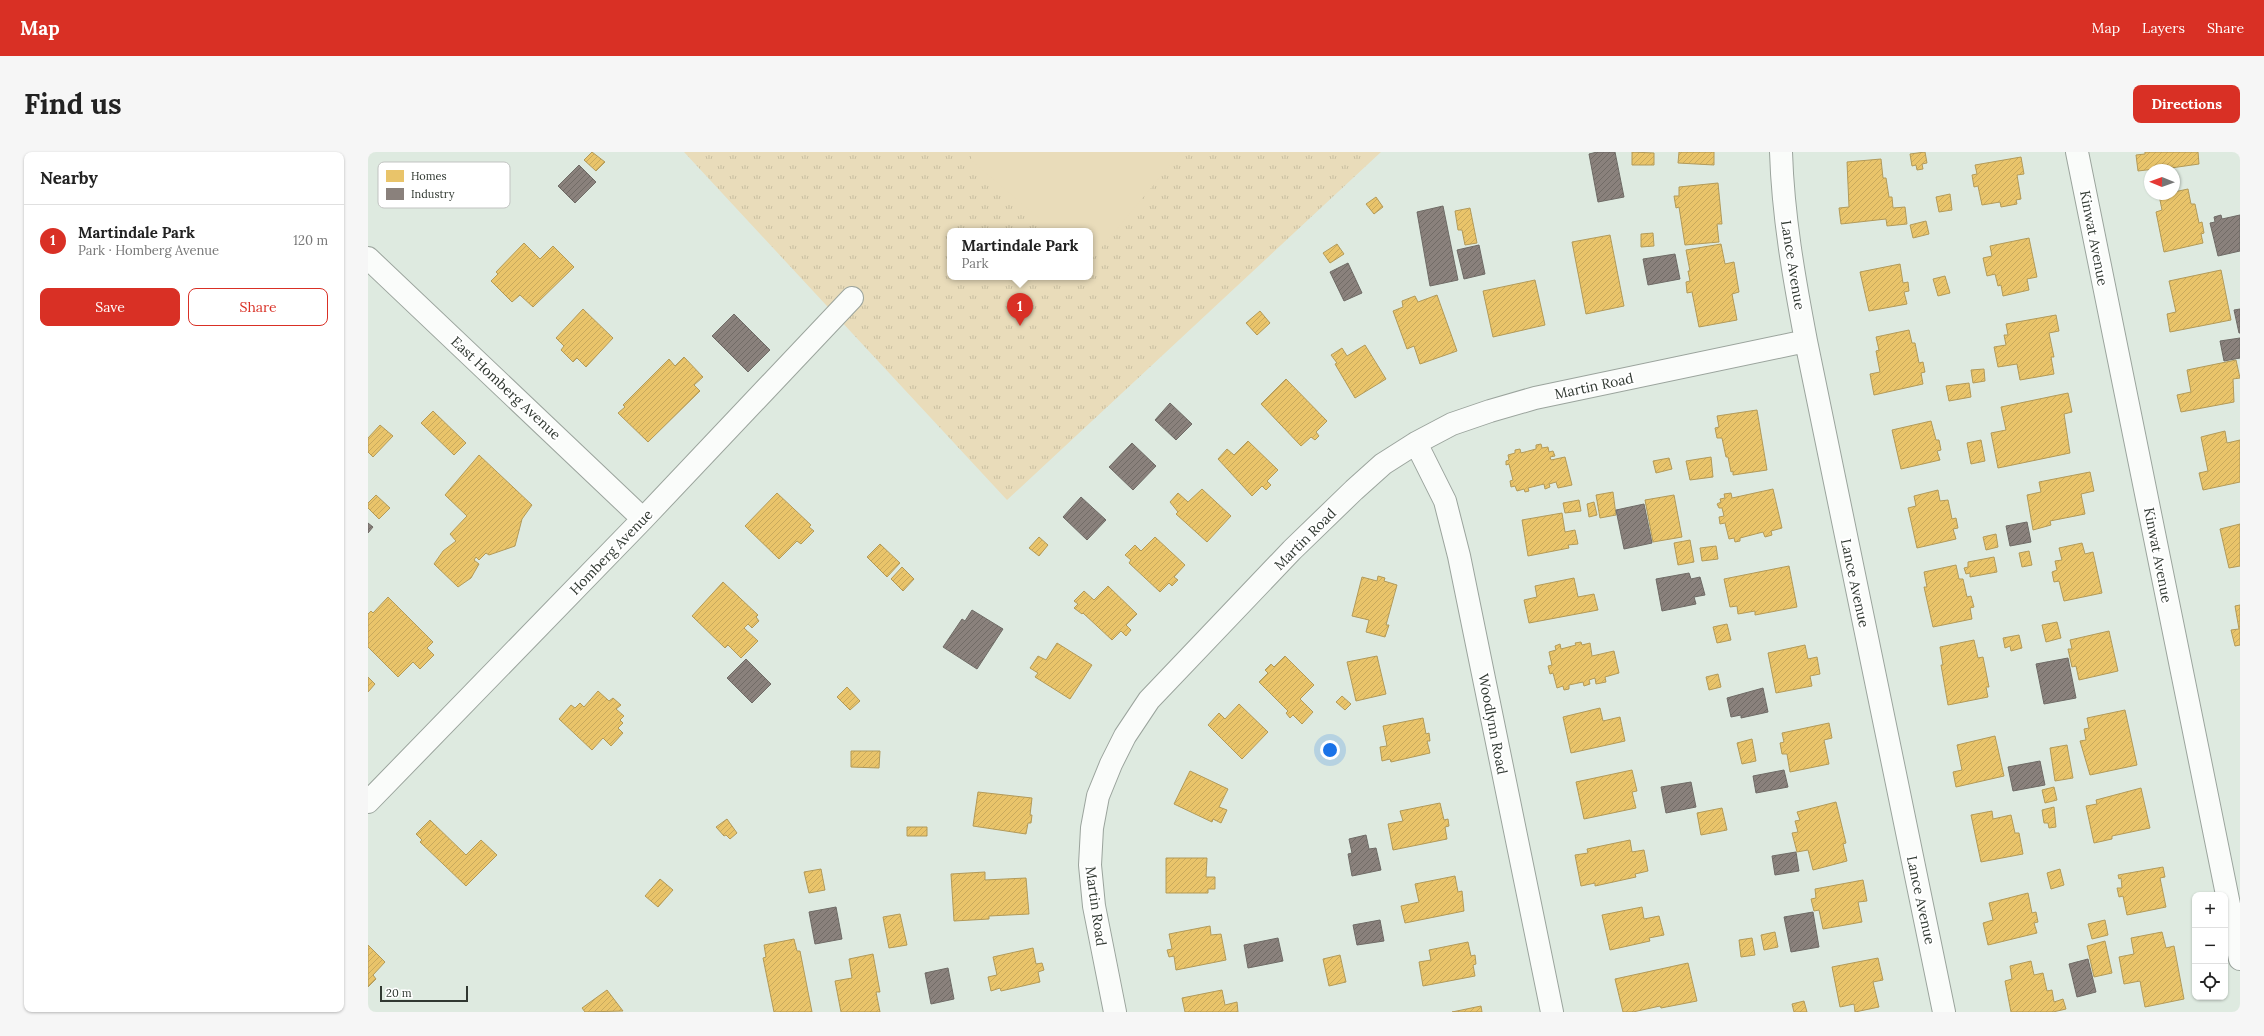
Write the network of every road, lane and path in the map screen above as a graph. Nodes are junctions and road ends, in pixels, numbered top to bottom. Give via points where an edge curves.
1 (1781, 152) edge
2 (2077, 152) edge
3 (368, 258) edge
4 (852, 298) dead end
5 (1806, 341) junction
6 (1416, 443) junction
7 (643, 519) junction
8 (368, 802) edge
9 (2240, 959) edge
10 (1115, 1012) edge
11 (1552, 1012) edge
12 (1944, 1012) edge

1 - 5 street, Lance Avenue via 1788,244
2 - 9 street, Kinwat Avenue
3 - 7 street, East Homberg Avenue
4 - 7 street, Homberg Avenue
5 - 6 street, Martin Road via 1535,398 1452,424
5 - 12 street, Lance Avenue
6 - 10 street, Martin Road via 1377,469 1292,550 1149,700 1125,736 1098,796 1092,828 1090,865 1094,906
6 - 11 street, Woodlynn Road via 1445,501 1459,556
7 - 8 street, Homberg Avenue

